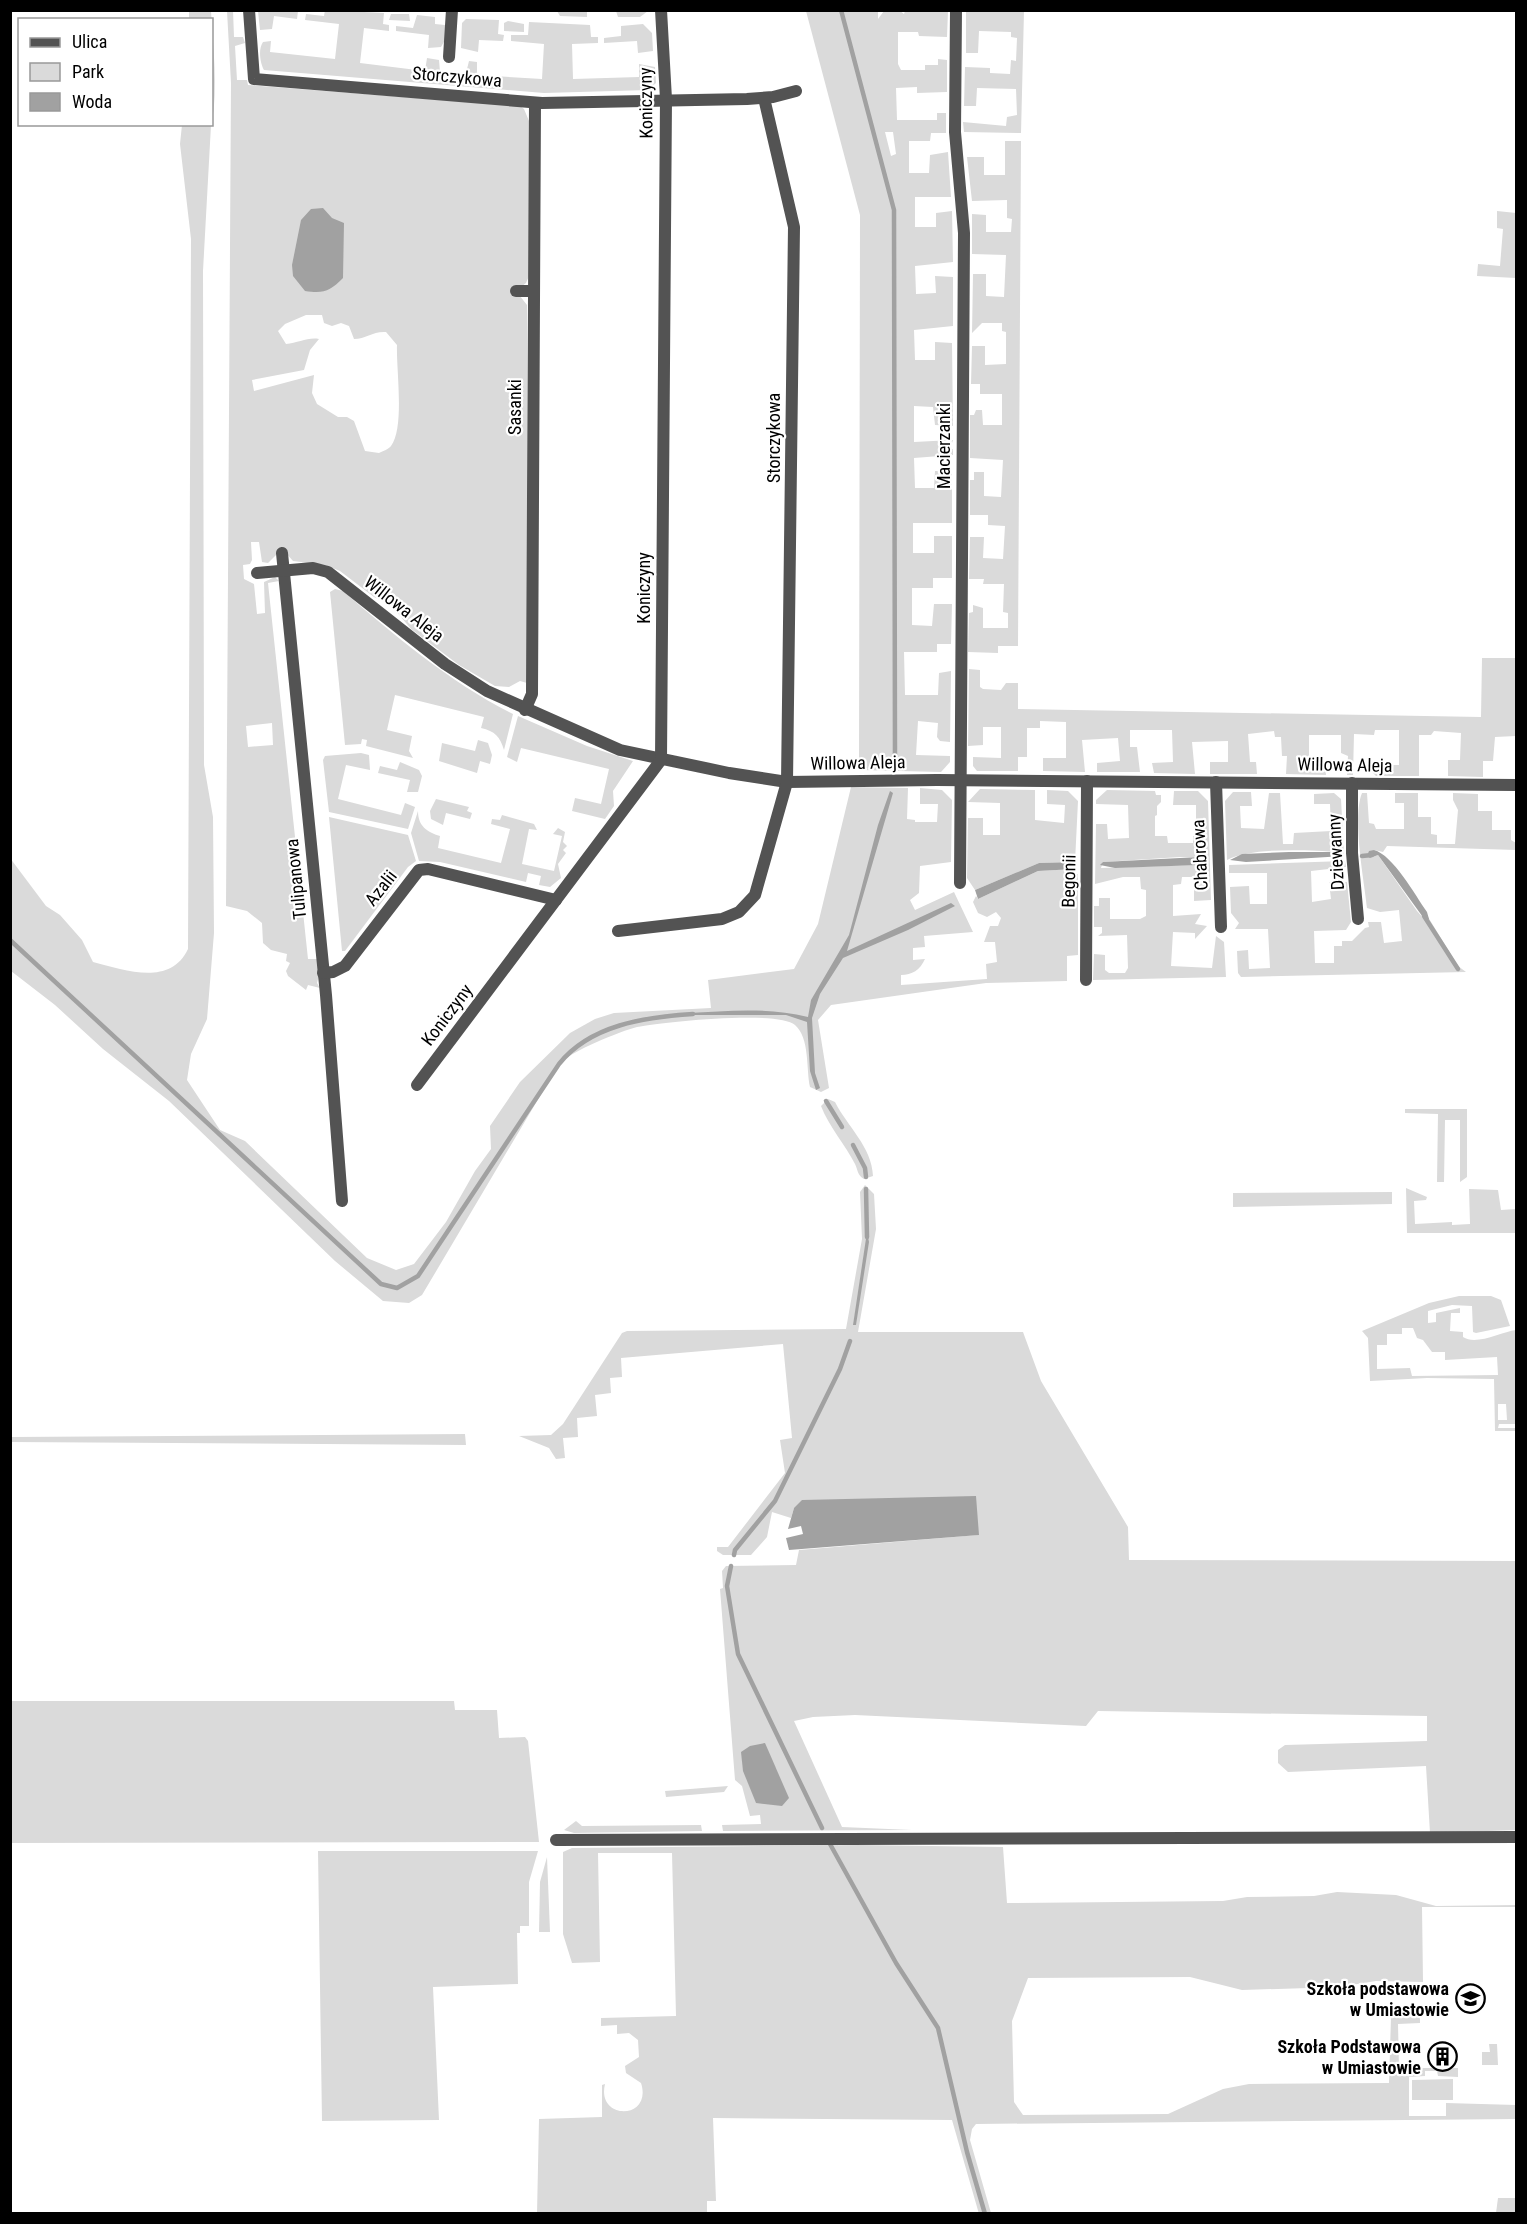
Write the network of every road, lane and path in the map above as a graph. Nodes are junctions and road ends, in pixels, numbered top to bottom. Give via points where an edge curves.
1 (249, 10) edge
2 (452, 10) edge
3 (661, 10) edge
4 (956, 10) edge
5 (449, 57) dead end
6 (796, 91) dead end
7 (764, 98) junction
8 (666, 99) junction
9 (535, 103) junction
10 (516, 291) dead end
11 (534, 291) junction
12 (282, 553) dead end
13 (284, 570) junction
14 (257, 573) dead end
15 (525, 710) junction
16 (661, 760) junction
17 (961, 780) junction
18 (1087, 781) junction
19 (787, 782) junction
20 (1216, 782) junction
21 (1352, 783) junction
22 (1516, 785) edge
23 (960, 883) dead end
24 (556, 900) junction
25 (1359, 919) dead end
26 (1221, 927) dead end
27 (618, 931) dead end
28 (323, 973) junction
29 (1086, 980) dead end
30 (417, 1085) dead end
31 (342, 1201) dead end
32 (1516, 1837) edge
33 (556, 1840) dead end

1 - 9 street, Storczykowa via 254,79
2 - 5 street
3 - 8 street, Koniczyny
4 - 17 street, Macierzanki via 955,132 964,233
6 - 7 street, Storczykowa
7 - 8 street, Storczykowa
7 - 19 street, Storczykowa via 794,227
8 - 9 street, Storczykowa
8 - 16 street, Koniczyny
9 - 11 street, Sasanki
10 - 11 street
11 - 15 street, Sasanki via 532,694
12 - 13 street, Tulipanowa
13 - 14 street, Willowa Aleja
13 - 15 street, Willowa Aleja via 313,568 328,572 395,618 479,686
13 - 28 street, Tulipanowa
15 - 16 street, Willowa Aleja via 620,750
16 - 19 street, Willowa Aleja
16 - 24 street, Koniczyny
17 - 18 street, Willowa Aleja
17 - 19 street, Willowa Aleja
17 - 23 street, Macierzanki
18 - 20 street, Willowa Aleja
18 - 29 street, Begonii
19 - 27 street, Storczykowa via 755,895 739,912 722,918
20 - 21 street, Willowa Aleja
20 - 26 street, Chabrowa
21 - 22 street, Willowa Aleja
21 - 25 street, Dziewanny via 1352,853
24 - 28 street, Azalii via 484,881 419,870 345,966
24 - 30 street, Koniczyny
28 - 31 street, Tulipanowa
32 - 33 street

